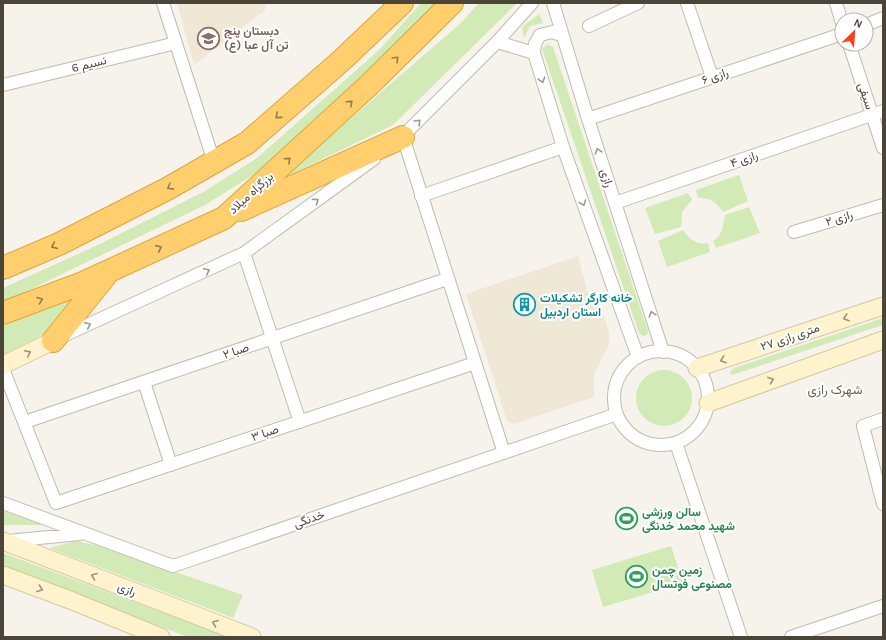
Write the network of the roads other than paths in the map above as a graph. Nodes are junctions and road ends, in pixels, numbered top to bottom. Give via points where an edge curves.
1 (163, 3) edge
2 (402, 3) edge
3 (452, 3) edge
4 (532, 3) edge
5 (553, 3) edge
6 (638, 3) edge
7 (687, 3) edge
8 (588, 26) dead end
9 (562, 35) junction
10 (834, 37) edge
11 (497, 42) junction
12 (176, 43) junction
13 (852, 52) edge
14 (534, 53) junction
15 (712, 77) junction
16 (3, 85) edge
17 (878, 113) edge
18 (588, 119) junction
19 (403, 137) junction
20 (563, 147) junction
21 (883, 148) edge
22 (214, 162) junction
23 (421, 196) junction
24 (615, 203) junction
25 (883, 205) edge
26 (224, 218) junction
27 (794, 232) dead end
28 (244, 253) junction
29 (3, 268) edge
30 (110, 270) junction
31 (447, 279) junction
32 (883, 306) edge
33 (3, 313) edge
34 (271, 339) junction
35 (883, 340) edge
36 (53, 341) junction
37 (663, 352) junction
38 (638, 357) junction
39 (475, 363) junction
40 (3, 365) edge
41 (697, 368) junction
42 (3, 369) edge
43 (144, 382) junction
44 (708, 403) junction
45 (617, 414) junction
46 (883, 420) edge
47 (25, 422) junction
48 (300, 422) junction
49 (676, 443) junction
50 (504, 452) junction
51 (171, 464) junction
52 (3, 503) edge
53 (883, 504) edge
54 (83, 534) junction
55 (4, 541) edge
56 (3, 575) edge
57 (883, 606) edge
58 (161, 637) edge
59 (252, 637) edge
60 (742, 637) edge
61 (791, 637) edge

1 - 12 street
2 -> 22 highway via 342,60 247,143
26 -> 3 highway, بزرگراه میلاد via 368,86
4 - 11 street
5 - 9 street, رازی
6 - 8 street
7 - 15 street
9 - 14 street via 552,32 540,35
9 - 18 street, رازی
10 - 15 street, رازی ۶
11 - 14 street
19 -> 11 street
12 - 16 street, نسیم 6
12 - 22 street
13 - 17 street, سیفی
14 -> 20 street
15 - 18 street, رازی ۶
17 - 21 street, سیفی
17 - 24 street, رازی ۴
24 -> 18 street, رازی
19 - 23 street
19 - 26 highway
28 -> 19 street
20 - 23 street
20 -> 38 street
22 -> 29 highway via 59,244
23 - 31 street
37 -> 24 street, رازی
25 - 27 street, رازی ۲
30 -> 26 highway, بزرگراه میلاد
28 - 34 street
36 -> 28 street
33 -> 30 highway, بزرگراه میلاد
30 - 36 highway
31 - 34 street, صبا ۲
31 - 39 street
32 -> 41 street, ۲۷ متری رازی
34 - 43 street, صبا ۲
34 - 48 street
44 -> 35 street
40 -> 36 street
37 - 38 street
37 - 41 street via 688,359
38 - 45 street via 625,368 617,382 614,398
39 - 48 street, صبا ۳
39 - 50 street
41 - 44 street via 708,391
42 - 47 street
43 - 47 street, صبا ۲
43 - 51 street
44 - 49 street via 705,416 698,428
45 - 49 street via 624,427 634,437 662,446
45 - 50 street, خدنگی
46 - 53 street via 863,426
47 - 51 street, صبا ۳ via 56,503
48 - 51 street, صبا ۳
49 - 60 street
50 - 54 street, خدنگی via 173,566
52 - 54 street, خدنگی
54 - 55 street
59 -> 55 street, رازی
56 -> 58 street
57 - 61 street

